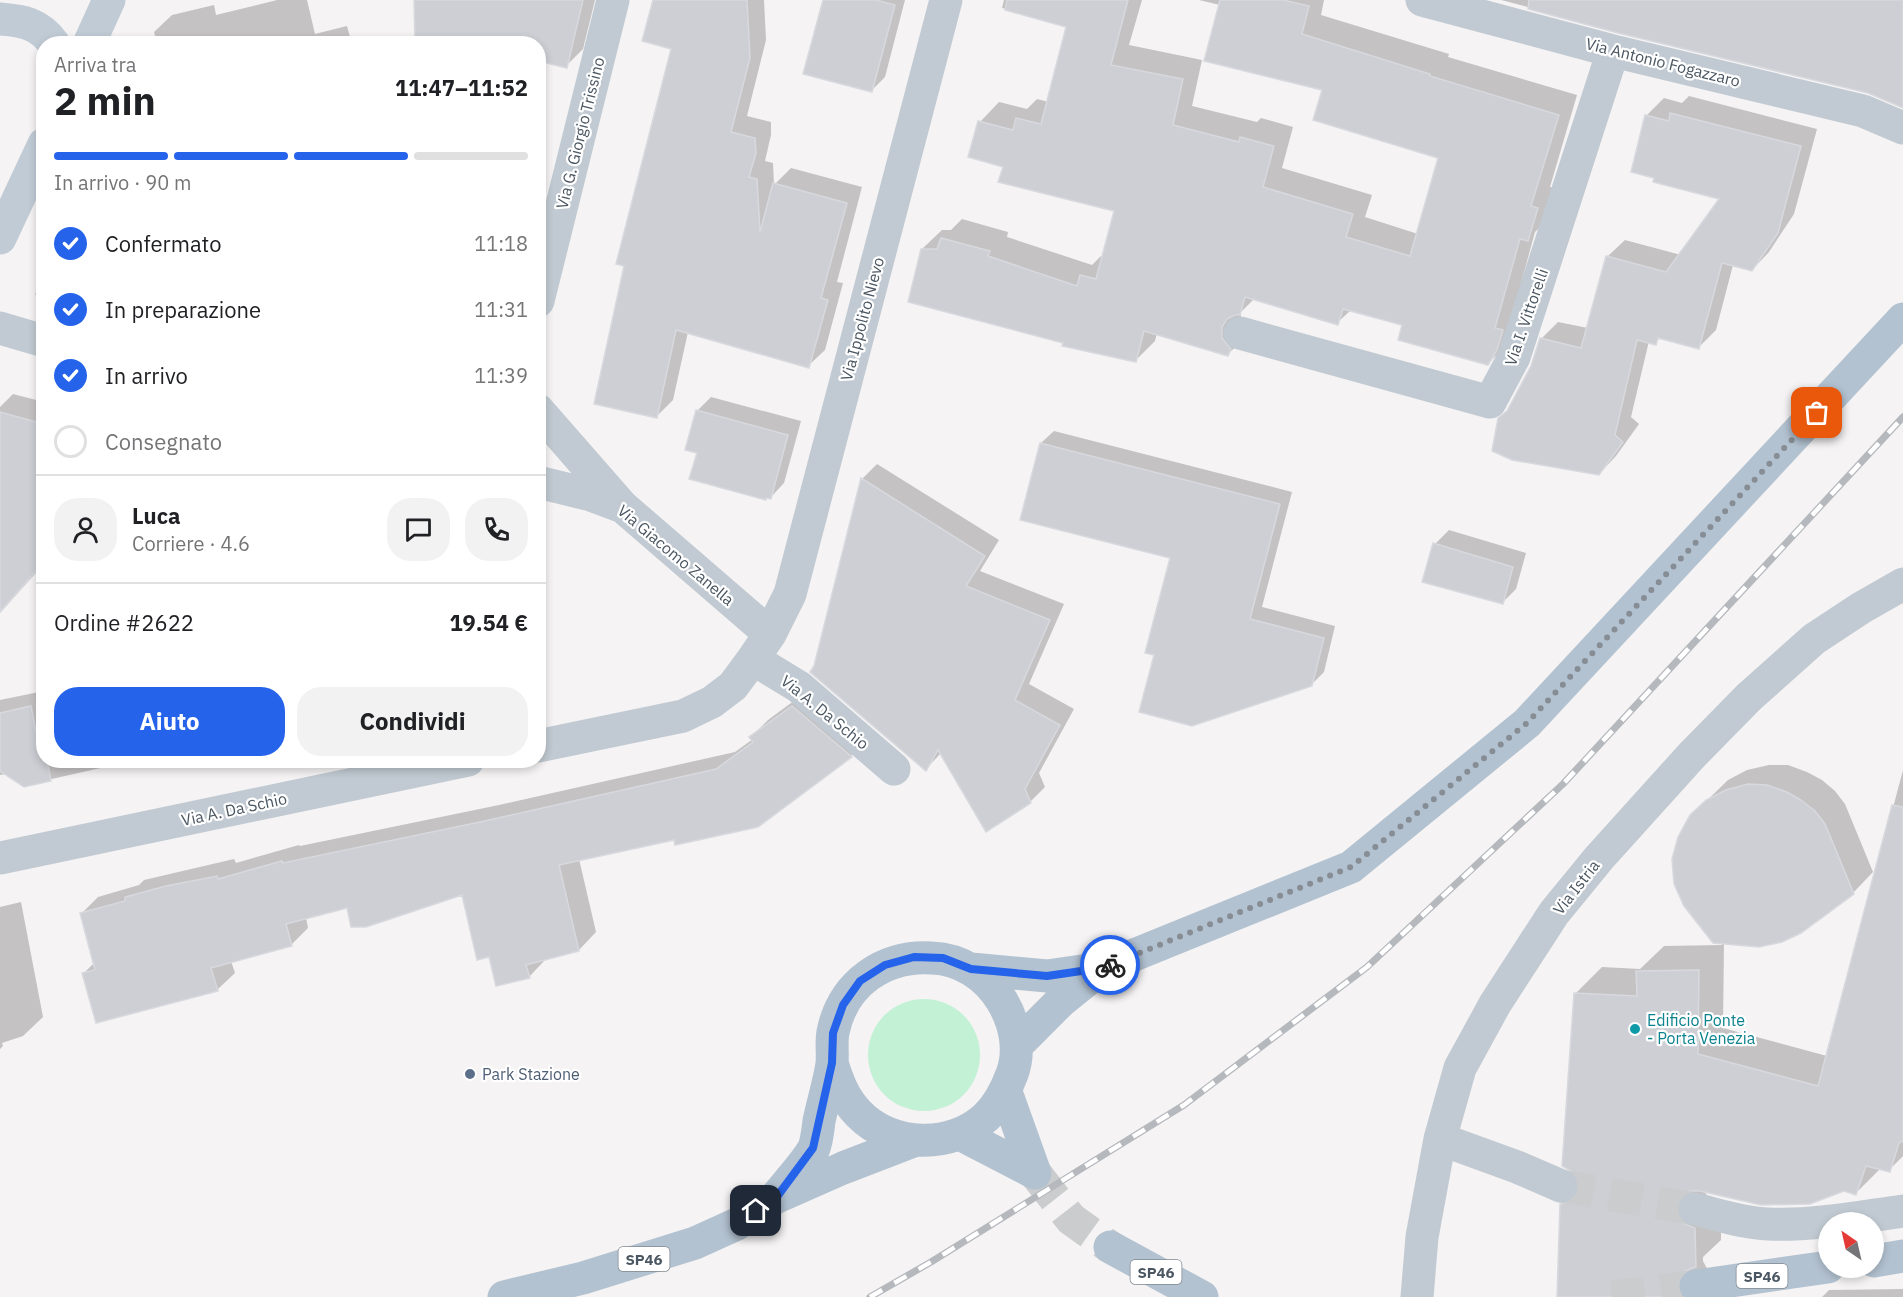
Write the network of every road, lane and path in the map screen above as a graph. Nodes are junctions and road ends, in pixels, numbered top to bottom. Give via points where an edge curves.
1 (7, 0) edge
2 (109, 0) edge
3 (613, 0) edge
4 (946, 0) edge
5 (1422, 0) edge
6 (0, 2) edge
7 (0, 19) edge
8 (48, 36) edge
9 (93, 36) edge
10 (1613, 51) junction
11 (1903, 128) edge
12 (36, 161) edge
13 (0, 238) edge
14 (546, 269) edge
15 (1903, 319) edge
16 (0, 328) edge
17 (1240, 333) dead end
18 (36, 339) edge
19 (546, 419) edge
20 (546, 484) edge
21 (623, 507) junction
22 (1903, 584) edge
23 (762, 647) junction
24 (546, 744) edge
25 (430, 768) edge
26 (894, 769) dead end
27 (0, 858) edge
28 (1102, 968) junction
29 (971, 969) junction
30 (1017, 1045) junction
31 (832, 1063) junction
32 (1006, 1092) junction
33 (960, 1134) junction
34 (1440, 1139) junction
35 (914, 1141) junction
36 (1561, 1186) tunnel mouth
37 (776, 1198) junction
38 (1695, 1209) tunnel mouth
39 (1903, 1211) edge
40 (1110, 1247) tunnel mouth
41 (1903, 1256) edge
42 (1884, 1259) edge
43 (1818, 1268) edge
44 (1696, 1286) tunnel mouth
45 (504, 1297) edge
46 (1202, 1297) edge
47 (1417, 1297) edge

1 - 6 street
2 - 9 street
3 - 14 street, Via G. Giorgio Trissino
4 - 23 street, Via Ippolito Nievo via 790,594
5 - 10 street, Via Antonio Fogazzaro
7 - 8 street via 25,21
10 - 11 street, Via Antonio Fogazzaro via 1863,111
10 - 17 street, Via I. Vittorelli via 1514,357 1490,402
12 - 13 street
15 - 28 main road via 1527,723 1351,867
16 - 18 street
19 - 21 street
20 - 21 street, Via Giacomo Zanella
21 - 23 street, Via Giacomo Zanella
22 - 34 street, Via Istria via 1814,639 1749,697 1599,858 1554,913 1495,1004 1460,1068
23 - 24 street via 733,686 683,716
23 - 26 street, Via A. Da Schio via 799,687
25 - 27 street, Via A. Da Schio
28 - 29 main road via 1047,976
28 - 30 main road
29 - 30 main road, SP46 via 1000,997 1010,1015
29 - 31 main road, SP46 via 943,958 914,957 885,965 860,981 843,1005 833,1033
30 - 32 main road
31 - 35 main road, SP46 via 841,1091 859,1115 884,1132
31 - 37 main road, SP46 via 813,1148
32 - 33 main road via 986,1117
32 - 33 main road via 1035,1173
33 - 35 main road
34 - 36 street
34 - 47 street, Via Istria via 1422,1237
35 - 37 main road, SP46
37 - 45 main road, SP46 via 737,1224 696,1243 583,1278
38 - 39 street via 1769,1224
40 - 46 main road, SP46
41 - 42 main road
43 - 44 main road, SP46

